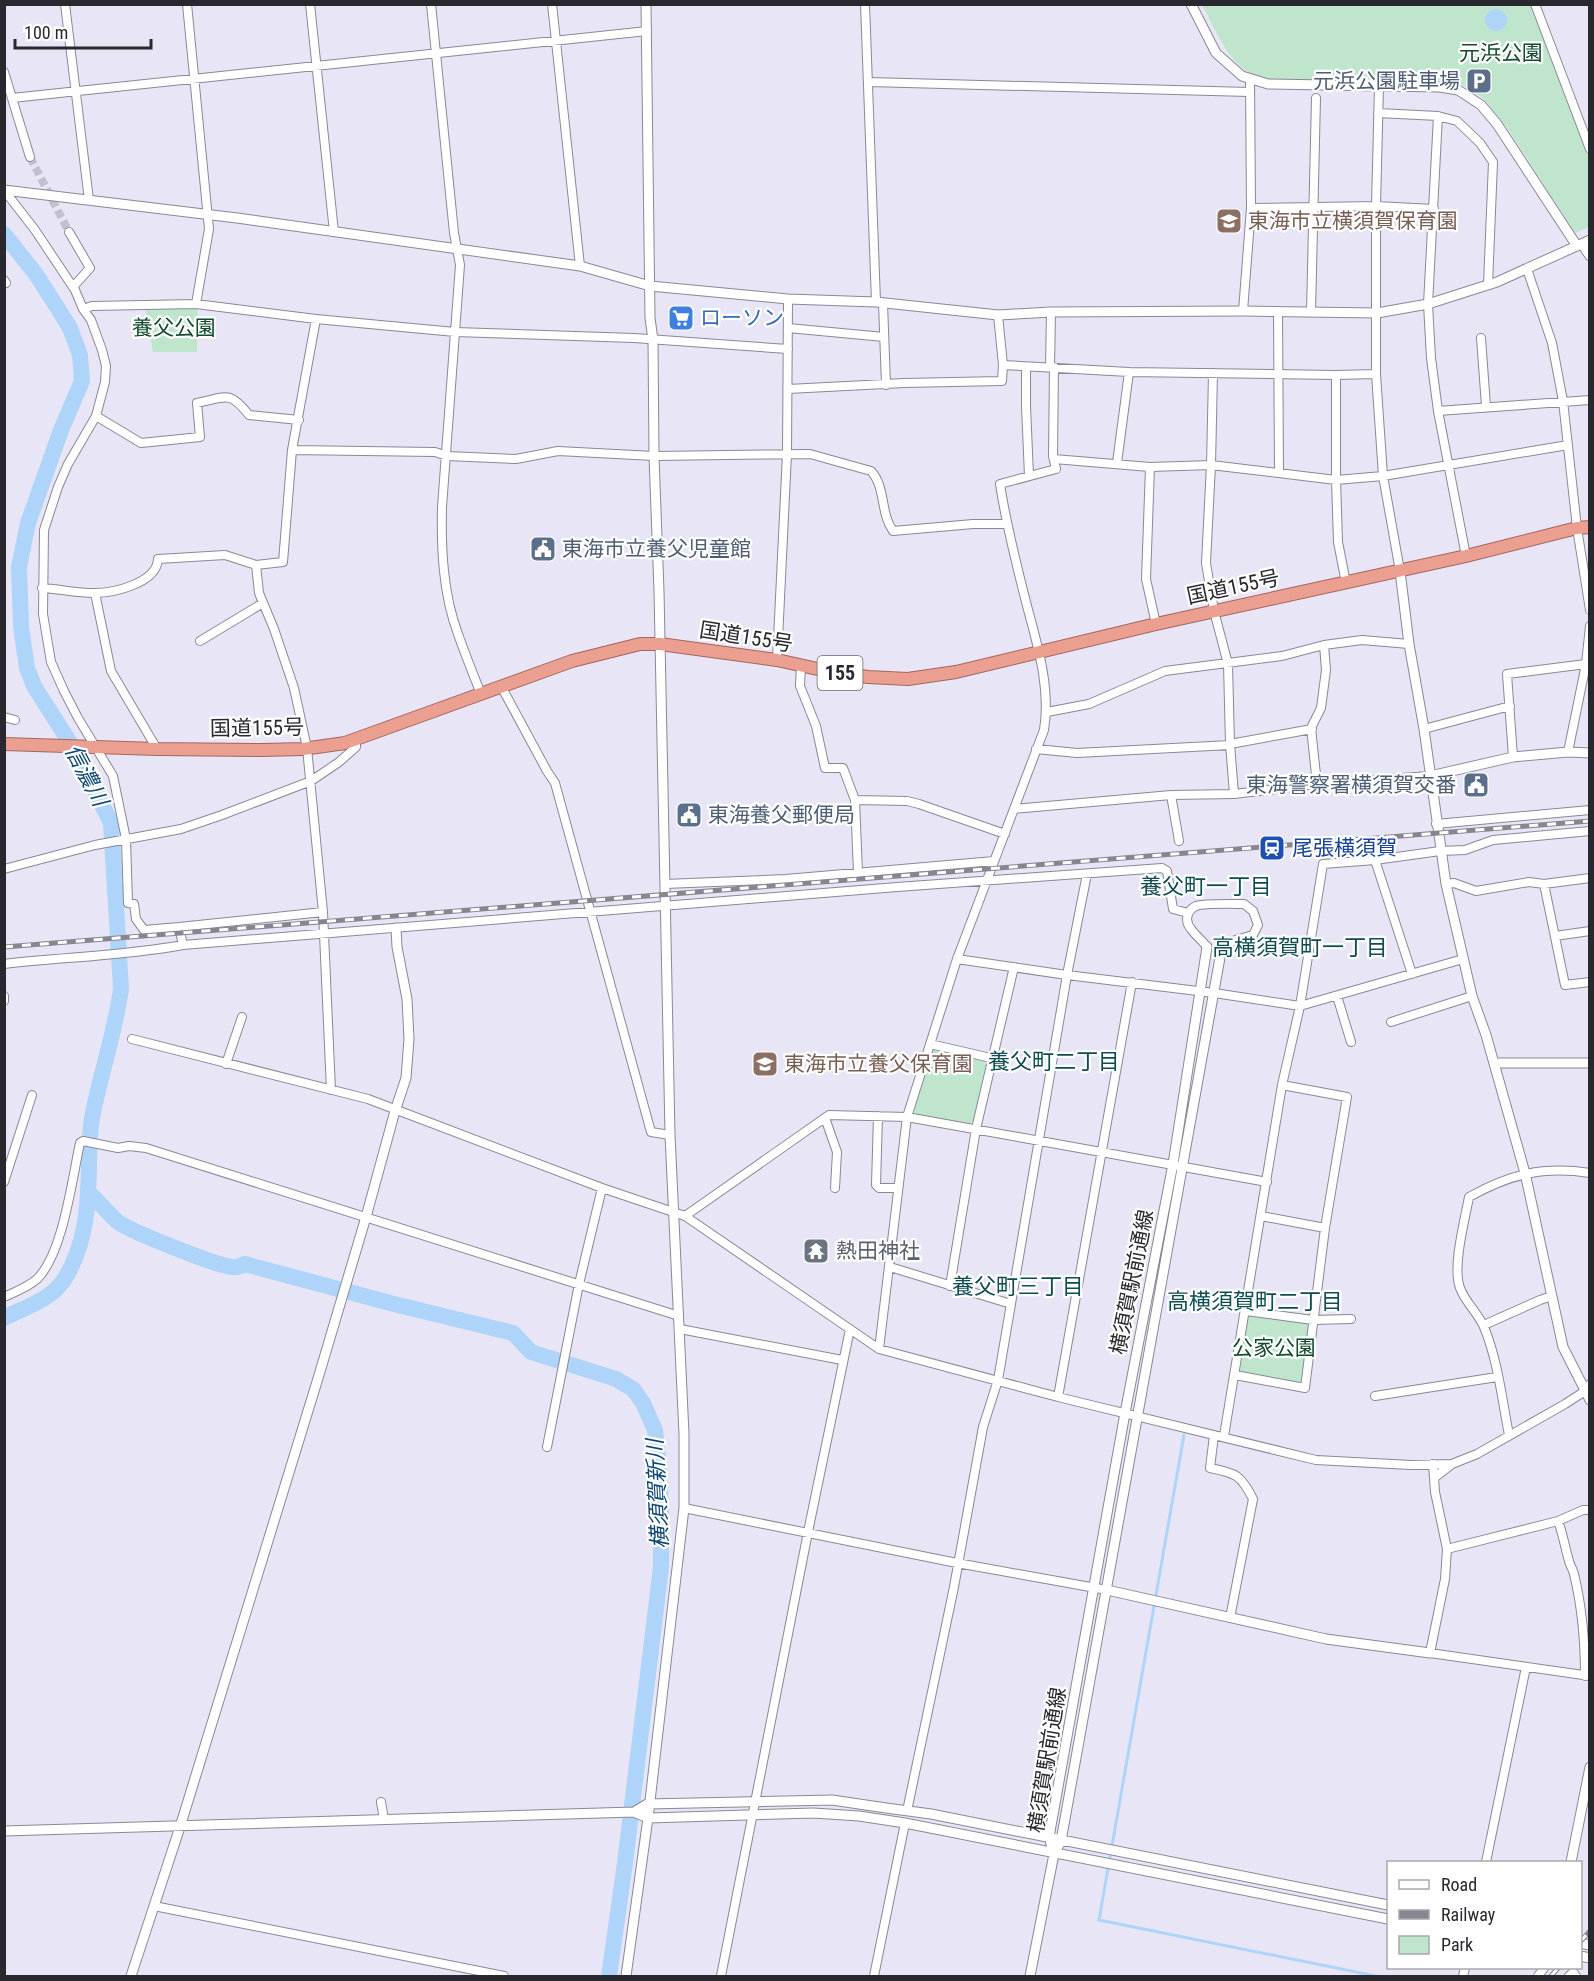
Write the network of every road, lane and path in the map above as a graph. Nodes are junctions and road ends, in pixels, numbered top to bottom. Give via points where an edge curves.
1 (65, 4) edge
2 (187, 4) edge
3 (310, 4) edge
4 (431, 4) edge
5 (552, 4) edge
6 (646, 4) edge
7 (865, 4) edge
8 (1191, 4) edge
9 (1535, 4) edge
10 (646, 31) junction
11 (556, 41) junction
12 (436, 54) junction
13 (316, 64) junction
14 (4, 72) edge
15 (195, 79) junction
16 (1251, 79) junction
17 (869, 82) junction
18 (1379, 86) junction
19 (76, 92) junction
20 (1250, 92) junction
21 (12, 98) junction
22 (1316, 98) dead end
23 (1378, 113) junction
24 (1438, 116) junction
25 (1590, 148) edge
26 (30, 157) tunnel mouth
27 (4, 190) edge
28 (89, 200) junction
29 (1376, 206) junction
30 (1314, 207) junction
31 (1251, 208) junction
32 (1434, 209) junction
33 (208, 214) junction
34 (334, 231) junction
35 (69, 232) tunnel mouth
36 (1583, 244) edge
37 (458, 249) junction
38 (1590, 256) edge
39 (580, 266) junction
40 (1527, 269) junction
41 (1488, 285) junction
42 (650, 286) junction
43 (73, 287) junction
44 (788, 299) junction
45 (880, 302) junction
46 (196, 304) junction
47 (1428, 304) junction
48 (83, 309) junction
49 (1243, 311) junction
50 (1278, 311) junction
51 (1051, 312) junction
52 (1311, 312) junction
53 (1377, 313) junction
54 (998, 315) junction
55 (316, 319) junction
56 (788, 328) junction
57 (455, 332) junction
58 (884, 337) junction
59 (1481, 338) dead end
60 (653, 340) junction
61 (788, 349) junction
62 (1003, 365) junction
63 (1026, 367) junction
64 (1052, 367) junction
65 (1129, 372) junction
66 (1213, 373) junction
67 (1279, 374) junction
68 (1376, 374) junction
69 (1336, 375) junction
70 (886, 385) junction
71 (788, 389) junction
72 (1590, 400) edge
73 (1563, 401) junction
74 (1486, 406) junction
75 (1438, 411) junction
76 (96, 416) junction
77 (299, 420) junction
78 (1568, 446) junction
79 (292, 450) junction
80 (787, 454) junction
81 (447, 456) junction
82 (654, 456) junction
83 (1054, 459) junction
84 (1117, 463) junction
85 (1211, 465) junction
86 (1448, 465) junction
87 (1150, 466) junction
88 (1279, 472) junction
89 (1029, 476) junction
90 (1383, 476) junction
91 (1336, 480) junction
92 (1006, 524) junction
93 (1583, 528) edge
94 (1466, 556) junction
95 (256, 565) junction
96 (1400, 571) junction
97 (1346, 583) junction
98 (42, 588) junction
99 (95, 593) junction
100 (263, 603) junction
101 (1590, 610) edge
102 (1215, 611) junction
103 (1156, 624) junction
104 (1590, 627) edge
105 (200, 641) dead end
106 (660, 644) junction
107 (1409, 644) junction
108 (1324, 645) junction
109 (1040, 652) junction
110 (777, 660) junction
111 (1227, 664) junction
112 (1586, 664) junction
113 (801, 665) junction
114 (501, 686) junction
115 (481, 694) junction
116 (1510, 706) junction
117 (1047, 711) junction
118 (4, 717) edge
119 (15, 720) dead end
120 (1312, 729) junction
121 (1424, 729) junction
122 (356, 738) junction
123 (4, 744) edge
124 (1230, 745) junction
125 (94, 747) junction
126 (307, 748) junction
127 (1036, 749) junction
128 (157, 750) junction
129 (1568, 752) junction
130 (1590, 753) edge
131 (1514, 757) junction
132 (1430, 776) junction
133 (311, 781) junction
134 (1317, 784) junction
135 (1234, 794) junction
136 (1171, 795) junction
137 (855, 800) junction
138 (1014, 808) junction
139 (1590, 810) edge
140 (1436, 824) junction
141 (1590, 831) edge
142 (1005, 834) junction
143 (123, 840) junction
144 (1179, 841) dead end
145 (1440, 851) junction
146 (1376, 860) junction
147 (994, 861) junction
148 (4, 869) edge
149 (858, 873) junction
150 (1087, 874) junction
151 (1590, 878) edge
152 (986, 882) junction
153 (665, 884) junction
154 (1446, 884) junction
155 (1544, 884) junction
156 (666, 906) junction
157 (323, 912) junction
158 (590, 913) junction
159 (1188, 913) junction
160 (179, 927) junction
161 (396, 928) junction
162 (1590, 931) edge
163 (323, 933) junction
164 (1555, 936) junction
165 (183, 945) junction
166 (1207, 947) joint
167 (1221, 952) joint
168 (1463, 958) junction
169 (957, 959) junction
170 (4, 964) edge
171 (1014, 967) junction
172 (1412, 974) junction
173 (1067, 975) junction
174 (1132, 982) junction
175 (1590, 982) edge
176 (1201, 992) junction
177 (1214, 993) junction
178 (4, 996) edge
179 (1337, 996) junction
180 (1472, 996) junction
181 (4, 1001) edge
182 (1300, 1006) junction
183 (242, 1017) dead end
184 (1391, 1022) dead end
185 (132, 1039) dead end
186 (1351, 1042) dead end
187 (930, 1044) junction
188 (991, 1058) junction
189 (1494, 1063) junction
190 (1590, 1063) edge
191 (226, 1064) junction
192 (1282, 1085) junction
193 (331, 1090) junction
194 (32, 1095) dead end
195 (394, 1111) junction
196 (878, 1116) junction
197 (906, 1117) junction
198 (825, 1118) junction
199 (976, 1129) junction
200 (670, 1135) junction
201 (1039, 1141) junction
202 (1102, 1152) junction
203 (1173, 1164) junction
204 (1184, 1167) junction
205 (1526, 1173) junction
206 (1590, 1173) edge
207 (4, 1182) edge
208 (1267, 1182) junction
209 (602, 1188) junction
210 (835, 1188) dead end
211 (898, 1188) junction
212 (673, 1211) junction
213 (1261, 1215) junction
214 (685, 1216) junction
215 (366, 1217) junction
216 (1325, 1228) junction
217 (890, 1267) junction
218 (579, 1284) junction
219 (950, 1286) junction
220 (1552, 1296) junction
221 (4, 1297) edge
222 (1011, 1304) junction
223 (1246, 1311) junction
224 (679, 1316) junction
225 (1351, 1319) dead end
226 (1313, 1320) junction
227 (1484, 1325) junction
228 (680, 1329) junction
229 (850, 1329) junction
230 (879, 1349) junction
231 (842, 1360) junction
232 (1235, 1375) junction
233 (1497, 1377) junction
234 (998, 1380) junction
235 (1587, 1387) edge
236 (1058, 1396) junction
237 (1375, 1396) dead end
238 (1590, 1400) edge
239 (1125, 1413) junction
240 (1138, 1417) junction
241 (1214, 1435) junction
242 (1509, 1435) junction
243 (1224, 1436) junction
244 (547, 1447) dead end
245 (1433, 1464) junction
246 (1452, 1464) junction
247 (1434, 1478) junction
248 (684, 1508) junction
249 (1590, 1510) edge
250 (1558, 1521) junction
251 (808, 1532) junction
252 (1447, 1549) junction
253 (957, 1563) junction
254 (1094, 1588) junction
255 (1107, 1590) junction
256 (1230, 1618) junction
257 (1430, 1653) junction
258 (1526, 1667) junction
259 (1587, 1676) edge
260 (1589, 1772) edge
261 (381, 1802) dead end
262 (755, 1802) junction
263 (650, 1804) junction
264 (907, 1810) junction
265 (634, 1812) junction
266 (753, 1816) junction
267 (648, 1818) junction
268 (384, 1820) junction
269 (905, 1823) junction
270 (180, 1827) junction
271 (4, 1831) edge
272 (1049, 1837) junction
273 (1061, 1841) junction
274 (1054, 1854) junction
275 (1486, 1861) edge
276 (1571, 1861) edge
277 (1387, 1905) edge
278 (154, 1906) junction
279 (1387, 1918) edge
280 (131, 1977) edge
281 (504, 1977) edge
282 (626, 1977) edge
283 (721, 1977) edge
284 (874, 1977) edge
285 (1030, 1977) edge
286 (1569, 1977) edge
287 (1576, 1977) edge

1 - 19 street
2 - 15 street
3 - 13 street
4 - 12 street
5 - 11 street
6 - 10 street
7 - 17 street
8 - 16 street via 1216,53
9 - 25 street
10 - 11 street
10 - 42 street
11 - 12 street
11 - 39 street
12 - 13 street
12 - 37 street
13 - 15 street
13 - 34 street
14 - 21 street
15 - 19 street
15 - 33 street
16 - 18 street via 1268,84
16 - 20 street
17 - 20 street
17 - 45 street
18 - 23 street
18 - 36 street via 1458,90 1480,105
19 - 21 street
19 - 28 street
20 - 31 street
21 - 26 street
22 - 30 street
23 - 24 street
23 - 29 street
24 - 32 street
24 - 41 street via 1457,121 1493,162
27 - 28 street
27 - 43 street
28 - 33 street
29 - 30 street
29 - 32 street
29 - 53 street
30 - 31 street
30 - 52 street
31 - 49 street
32 - 47 street
33 - 34 street
33 - 46 street
34 - 37 street
35 - 43 street via 90,268
36 - 38 street
36 - 40 street
37 - 39 street
37 - 57 street
39 - 42 street
40 - 41 street
40 - 73 street via 1552,343
41 - 47 street
42 - 44 street
42 - 60 street
43 - 48 street
44 - 45 street
44 - 56 street
45 - 54 street
45 - 58 street
46 - 48 street
46 - 55 street
47 - 53 street
47 - 75 street
48 - 76 street via 91,320 106,366
49 - 50 street
49 - 51 street
50 - 52 street
50 - 67 street
51 - 54 street
51 - 64 street
52 - 53 street
53 - 68 street
54 - 62 street
55 - 57 street
55 - 77 street
56 - 58 street
56 - 61 street
57 - 60 street
57 - 81 street
58 - 70 street
59 - 74 street
60 - 61 street
60 - 82 street
61 - 71 street
62 - 63 street
62 - 70 street via 1002,381
63 - 64 street
63 - 89 street
64 - 65 street
64 - 83 street
65 - 66 street
65 - 84 street
66 - 67 street
66 - 85 street
67 - 69 street
67 - 88 street
68 - 69 street
68 - 90 street
69 - 91 street
70 - 71 street
71 - 80 street
72 - 73 street
73 - 74 street
73 - 78 street
74 - 75 street
75 - 86 street
76 - 77 street via 141,443 200,437 197,403 222,398 237,400 249,415
76 - 98 street via 68,464 49,513
77 - 79 street
78 - 86 street
78 - 93 street
79 - 81 street via 435,452
79 - 95 street via 283,562
80 - 82 street
80 - 92 street via 810,454 870,471 893,531
80 - 110 street
81 - 82 street via 516,459 558,452
81 - 115 street via 441,544 445,580 457,632
82 - 106 street
83 - 84 street
83 - 89 street via 1056,470
84 - 87 street
85 - 87 street
85 - 88 street
85 - 102 street via 1206,563
86 - 90 street
86 - 94 street
87 - 103 street via 1146,579
88 - 91 street
89 - 92 street via 1000,484
90 - 91 street
90 - 96 street
91 - 97 street via 1338,542
92 - 109 street
93 - 94 highway, 国道155号 / 155
93 - 101 street
94 - 96 highway, 国道155号 / 155
95 - 99 street via 225,555 158,559 149,578
95 - 100 street
96 - 97 highway, 国道155号 / 155
96 - 107 street
97 - 102 highway, 国道155号 / 155
98 - 99 street
98 - 125 street via 51,662
99 - 128 street via 111,671
100 - 105 street
100 - 126 street via 294,688
102 - 103 highway, 国道155号 / 155
102 - 111 street
103 - 109 highway, 国道155号 / 155
104 - 112 street
106 - 110 highway, 国道155号 / 155
106 - 114 highway, 国道155号 / 155 via 606,651
106 - 153 street
107 - 108 street via 1362,640
107 - 121 street
108 - 111 street
108 - 120 street via 1326,670 1321,708
109 - 113 highway, 国道155号 / 155 via 908,679 868,677
109 - 117 street
110 - 113 highway, 国道155号 / 155
111 - 117 street via 1165,671 1089,704
111 - 124 street
112 - 116 street via 1507,674
112 - 129 street
113 - 137 street via 800,687 816,726 825,768 843,768
114 - 115 highway, 国道155号 / 155
114 - 158 street via 555,783
115 - 122 highway, 国道155号 / 155
116 - 121 street
116 - 131 street
117 - 127 street
118 - 119 street
120 - 124 street
120 - 134 street
121 - 132 street
122 - 126 highway, 国道155号 / 155
122 - 133 street via 356,747
123 - 125 highway, 国道155号 / 155
124 - 127 street via 1077,753
124 - 135 street
125 - 128 highway, 国道155号 / 155
125 - 143 street via 113,776
126 - 128 highway, 国道155号 / 155
126 - 133 street
127 - 138 street
129 - 130 street
129 - 131 street
131 - 132 street
132 - 134 street
132 - 140 street
133 - 143 street via 181,829
133 - 157 street
134 - 135 street
135 - 136 street
136 - 138 street
136 - 144 street
137 - 142 street via 907,801
137 - 149 street
138 - 142 street
139 - 140 street
140 - 145 street
141 - 145 street via 1493,840 1465,850
142 - 147 street
143 - 148 street
143 - 160 street via 128,903 134,904 136,919 144,930
145 - 146 street
145 - 154 street
146 - 172 street
146 - 182 street via 1323,864
147 - 149 street
147 - 152 street
149 - 153 street
150 - 152 street
150 - 159 street via 1165,869 1170,877 1173,909
150 - 173 street
151 - 155 street
152 - 156 street
152 - 169 street
153 - 156 street
154 - 155 street via 1476,891 1529,882
154 - 168 street
155 - 164 street
156 - 158 street
156 - 200 street
157 - 160 street
157 - 163 street
158 - 161 street
158 - 200 street via 651,1132
159 - 166 street via 1190,929
159 - 167 street via 1197,905 1244,904 1252,911 1257,925 1253,935 1229,942
160 - 165 street
161 - 163 street
161 - 195 street via 409,1040 406,1078
162 - 164 street
163 - 165 street
163 - 193 street
164 - 175 street via 1565,986
165 - 170 street
166 - 176 street, 横須賀駅前通線
167 - 177 street, 横須賀駅前通線
168 - 172 street
168 - 180 street
169 - 171 street
169 - 187 street
171 - 173 street
171 - 188 street
172 - 179 street
173 - 174 street
173 - 201 street
174 - 176 street
174 - 202 street
176 - 177 street
176 - 203 street, 横須賀駅前通線
177 - 182 street
177 - 204 street, 横須賀駅前通線
178 - 181 street
179 - 182 street
179 - 186 street
180 - 184 street
180 - 189 street
182 - 192 street
183 - 191 street
185 - 191 street
187 - 188 street
187 - 197 street
188 - 199 street
189 - 190 street
189 - 205 street
191 - 193 street
192 - 208 street
192 - 216 street via 1347,1097
193 - 195 street via 368,1099
194 - 207 street
195 - 209 street
195 - 215 street
196 - 197 street
196 - 198 street
196 - 211 street via 876,1185
197 - 199 street
197 - 211 street
198 - 210 street via 837,1152
198 - 214 street
199 - 201 street
199 - 219 street
200 - 212 street
201 - 202 street
201 - 222 street
202 - 203 street
202 - 236 street
203 - 204 street
203 - 239 street, 横須賀駅前通線
204 - 208 street
204 - 240 street, 横須賀駅前通線
205 - 206 street
205 - 220 street
205 - 227 street via 1469,1197 1458,1273 1460,1288
208 - 213 street
209 - 212 street
209 - 218 street
211 - 217 street
212 - 214 street
212 - 224 street
213 - 216 street
213 - 223 street
214 - 229 street
215 - 218 street
215 - 221 street via 146,1148 118,1148 83,1141 52,1255 35,1281
215 - 270 street
216 - 226 street
217 - 219 street
217 - 230 street
218 - 224 street
218 - 244 street
219 - 222 street
220 - 227 street
220 - 235 street via 1563,1347
222 - 234 street
223 - 226 street
223 - 232 street
224 - 228 street
225 - 226 street
226 - 232 street via 1305,1388
227 - 233 street
228 - 231 street
228 - 248 street
229 - 230 street
229 - 231 street
230 - 234 street
231 - 251 street
232 - 243 street
233 - 237 street
233 - 242 street
234 - 236 street
234 - 253 street via 983,1427
235 - 238 street
235 - 242 street via 1572,1400
236 - 239 street
239 - 240 street
239 - 254 street, 横須賀駅前通線
240 - 241 street
240 - 255 street, 横須賀駅前通線
241 - 243 street
241 - 256 street via 1210,1468 1238,1476 1253,1499
242 - 246 street
243 - 245 street via 1316,1460
245 - 246 street
245 - 247 street
246 - 247 street
247 - 252 street
248 - 251 street
248 - 263 street
249 - 250 street
250 - 252 street
250 - 259 street via 1580,1598
251 - 253 street
251 - 262 street
252 - 257 street
253 - 254 street
253 - 264 street
254 - 255 street
254 - 272 street, 横須賀駅前通線
255 - 256 street
255 - 273 street, 横須賀駅前通線
256 - 257 street via 1326,1639
257 - 258 street
258 - 259 street
258 - 275 street
260 - 276 street
261 - 268 street
262 - 263 street
262 - 264 street via 832,1800
262 - 266 street
263 - 265 street
263 - 267 street
264 - 272 street
265 - 267 street
265 - 268 street
266 - 267 street
266 - 269 street via 813,1813
266 - 283 street
267 - 282 street
268 - 270 street
269 - 274 street
269 - 284 street
270 - 271 street
270 - 278 street
272 - 273 street
272 - 274 street, 横須賀駅前通線
273 - 274 street, 横須賀駅前通線
273 - 277 street
274 - 279 street
274 - 285 street
278 - 280 street
278 - 281 street
286 - 287 street via 1573,1972

